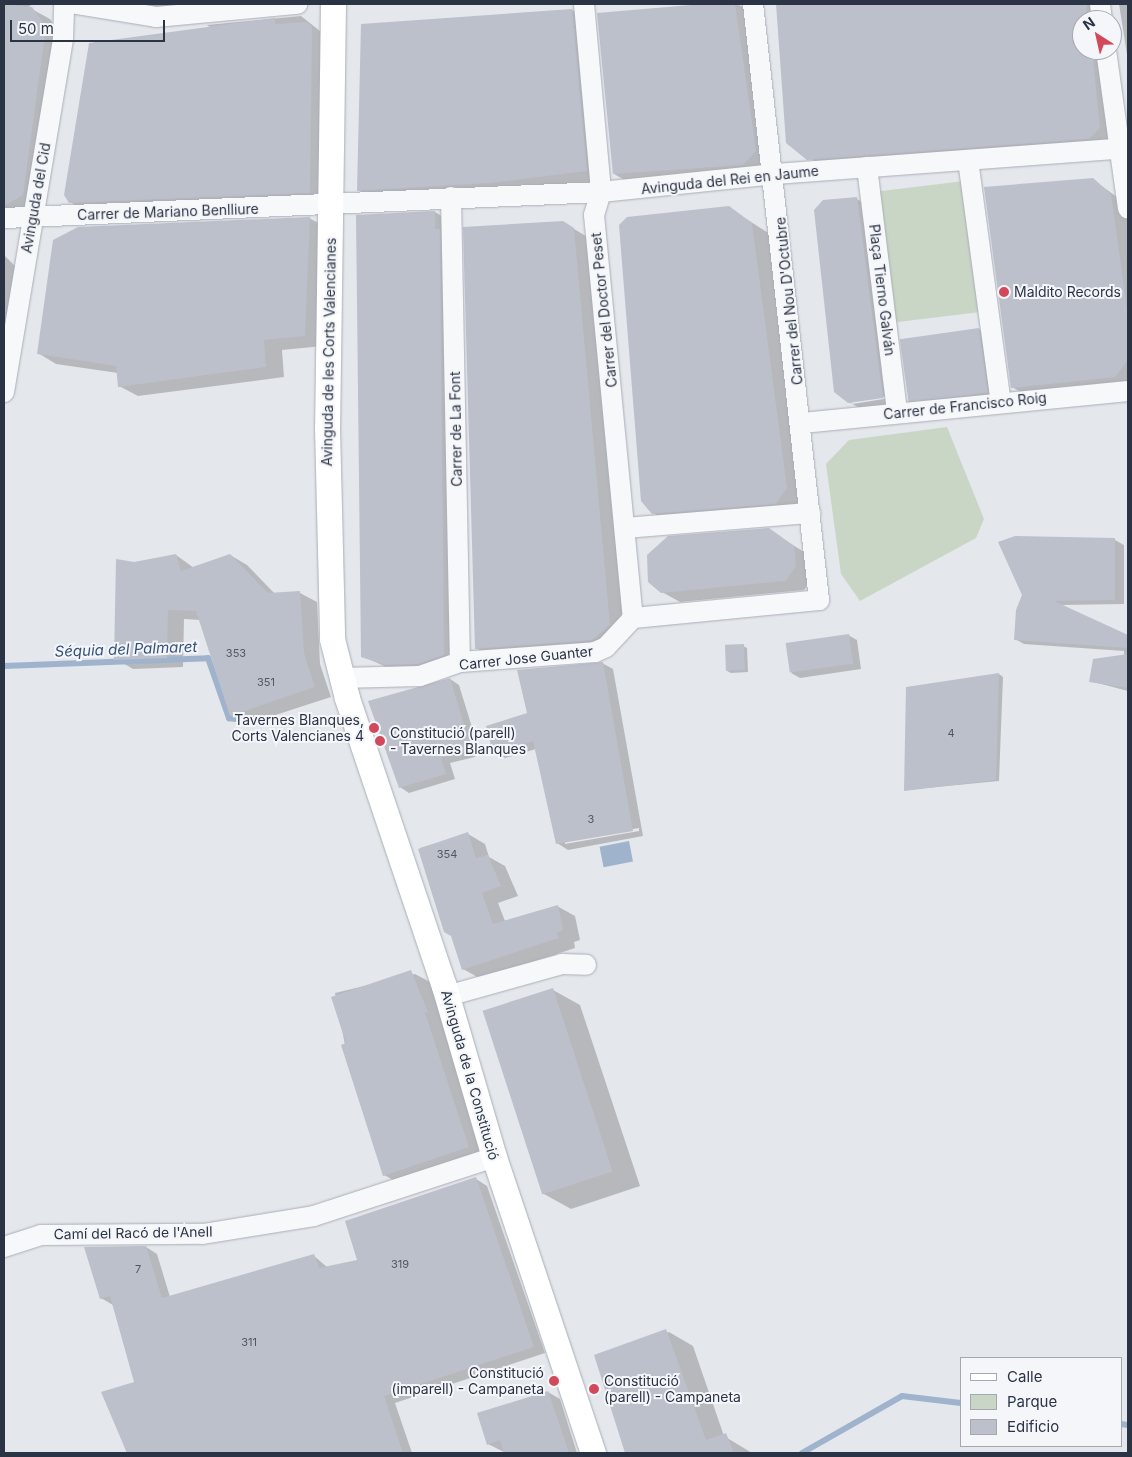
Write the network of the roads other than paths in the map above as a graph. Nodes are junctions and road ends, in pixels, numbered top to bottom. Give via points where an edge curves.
1 (64, 4) edge
2 (76, 4) edge
3 (297, 4) edge
4 (333, 4) edge
5 (584, 4) edge
6 (754, 4) edge
7 (1108, 60) edge
8 (1124, 148) edge
9 (968, 160) junction
10 (867, 167) junction
11 (774, 174) junction
12 (601, 192) junction
13 (451, 197) junction
14 (331, 205) junction
15 (1128, 208) edge
16 (33, 217) junction
17 (4, 218) edge
18 (1128, 390) edge
19 (4, 392) edge
20 (1001, 403) junction
21 (897, 413) junction
22 (802, 423) junction
23 (810, 513) junction
24 (626, 528) junction
25 (633, 618) junction
26 (460, 662) junction
27 (344, 688) junction
28 (586, 965) dead end
29 (447, 996) junction
30 (494, 1157) junction
31 (4, 1247) edge
32 (593, 1453) edge

1 - 16 street, Avinguda del Cid via 63,39
2 - 3 street via 156,17
4 - 14 main road, Avinguda de les Corts Valencianes
5 - 12 street, Carrer del Doctor Peset
6 - 11 street, Carrer del Nou D'Octubre
7 - 8 street
8 - 9 street, Avinguda del Rei en Jaume
8 - 15 street
9 - 10 street, Avinguda del Rei en Jaume
9 - 20 street
10 - 11 street, Avinguda del Rei en Jaume
10 - 21 street, Plaça Tierno Galván
11 - 12 street, Avinguda del Rei en Jaume
11 - 22 street, Carrer del Nou D'Octubre
12 - 13 street, Avinguda del Rei en Jaume
12 - 24 street, Carrer del Doctor Peset via 594,214
13 - 14 street, Avinguda del Rei en Jaume
13 - 26 street, Carrer de La Font
14 - 16 street, Carrer de Mariano Benlliure
14 - 27 main road, Avinguda de les Corts Valencianes via 327,436 332,639
16 - 17 street, Carrer de Mariano Benlliure
16 - 19 street, Avinguda del Cid
18 - 20 street, Carrer de Francisco Roig
20 - 21 street, Carrer de Francisco Roig
21 - 22 street, Carrer de Francisco Roig
22 - 23 street, Carrer del Nou D'Octubre
23 - 24 street
23 - 25 street, Carrer del Nou D'Octubre via 819,600
24 - 25 street, Carrer del Doctor Peset
25 - 26 street, Carrer Jose Guanter via 606,647 595,652
26 - 27 street, Carrer Jose Guanter via 420,676
27 - 29 main road, Avinguda de la Constitució
28 - 29 street via 562,964
29 - 30 main road, Avinguda de la Constitució
30 - 31 street, Camí del Racó de l'Anell via 314,1216 203,1234 41,1234
30 - 32 main road, Avinguda de la Constitució

